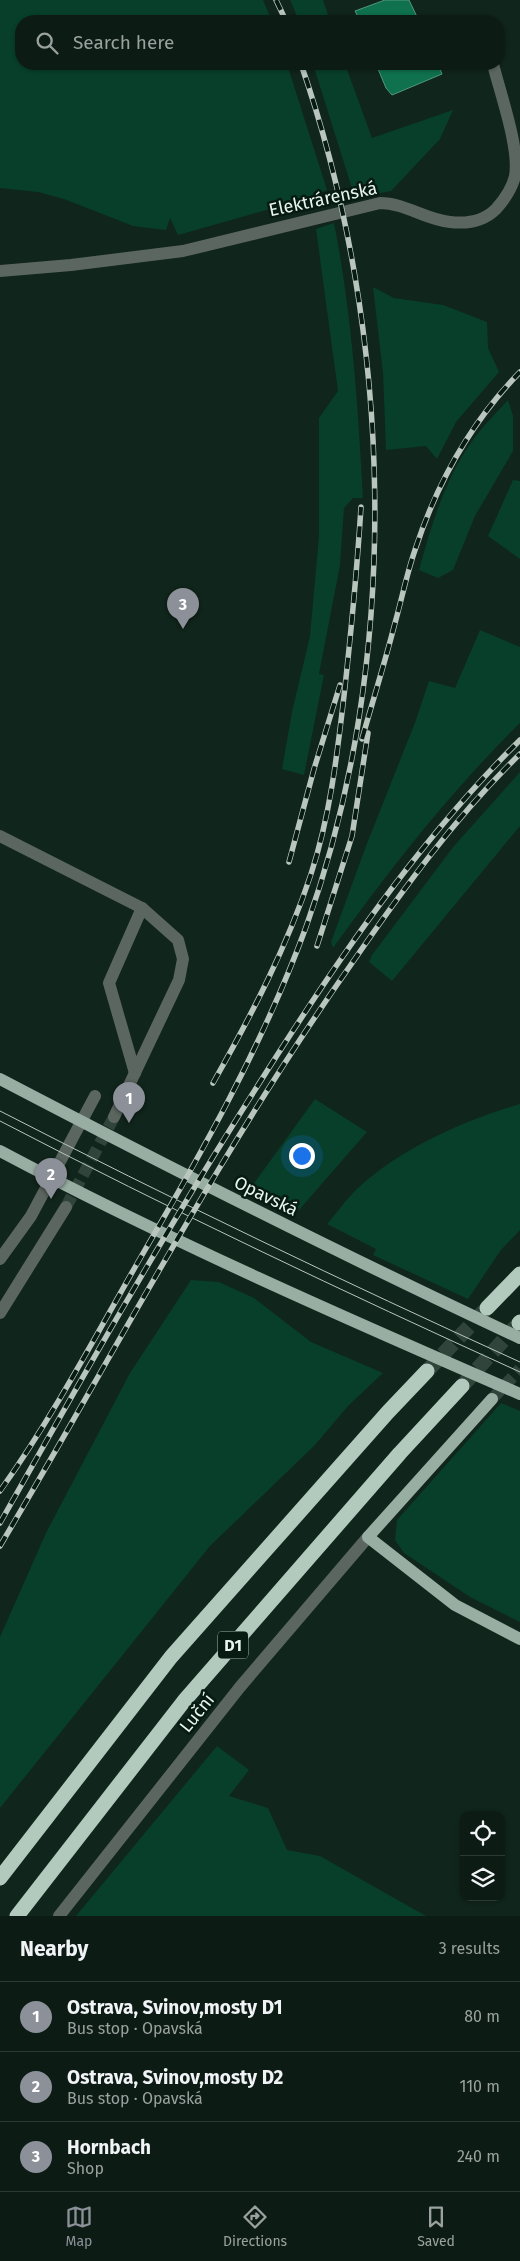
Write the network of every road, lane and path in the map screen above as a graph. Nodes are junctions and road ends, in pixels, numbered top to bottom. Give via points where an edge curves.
1 (494, 70) edge
2 (0, 271) edge
3 (0, 836) edge
4 (142, 908) junction
5 (135, 1073) junction
6 (0, 1079) edge
7 (95, 1096) dead end
8 (114, 1117) tunnel mouth
9 (0, 1151) edge
10 (66, 1207) tunnel mouth
11 (0, 1259) edge
12 (520, 1274) edge
13 (487, 1308) tunnel mouth
14 (0, 1313) edge
15 (520, 1327) edge
16 (427, 1370) tunnel mouth
17 (462, 1386) tunnel mouth
18 (520, 1394) edge
19 (492, 1399) tunnel mouth
20 (368, 1536) junction
21 (520, 1639) edge
22 (0, 1878) edge
23 (17, 1916) edge
24 (59, 1916) edge

1 - 2 street, Elektrárenská via 515,158 514,176 504,200 483,219 461,223 439,220 394,204 371,204 183,251
3 - 4 street
4 - 5 street via 109,983
4 - 5 street via 178,940 183,959 179,980
5 - 8 street
6 - 15 main road, Opavská via 366,1266 420,1291
7 - 11 street via 32,1216
9 - 18 main road via 139,1221 338,1314
10 - 14 street
12 - 13 highway
16 - 22 highway, D1 via 172,1657
17 - 23 highway, D1 via 184,1701
19 - 20 main road
20 - 21 main road via 455,1604
20 - 24 street, Luční via 240,1687

